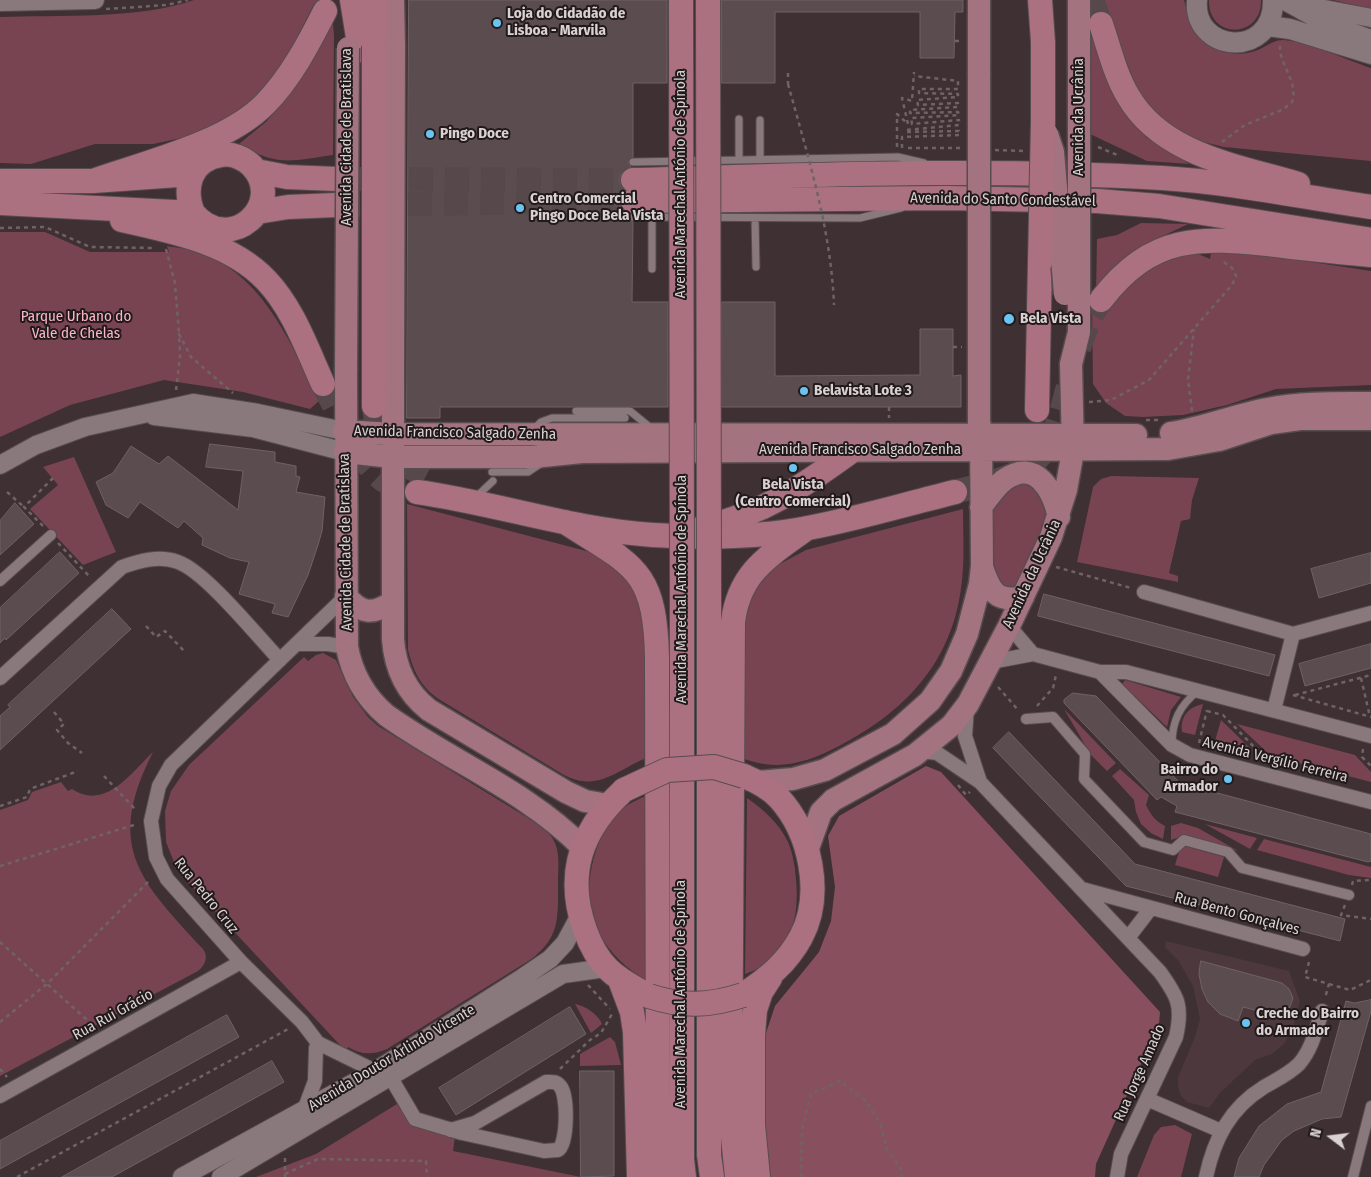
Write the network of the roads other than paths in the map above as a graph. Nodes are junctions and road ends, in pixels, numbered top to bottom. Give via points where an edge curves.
1 (95, 0) edge
2 (347, 0) edge
3 (352, 0) edge
4 (374, 0) edge
5 (393, 0) edge
6 (681, 0) edge
7 (708, 0) edge
8 (979, 0) edge
9 (1040, 0) edge
10 (1079, 0) edge
11 (1197, 0) edge
12 (1282, 1) edge
13 (0, 2) edge
14 (325, 11) dead end
15 (1371, 18) edge
16 (1101, 24) tunnel mouth
17 (1268, 26) junction
18 (1371, 40) edge
19 (369, 47) junction
20 (1371, 54) edge
21 (739, 119) dead end
22 (760, 120) dead end
23 (1043, 121) junction
24 (739, 160) junction
25 (760, 160) junction
26 (256, 171) junction
27 (959, 171) junction
28 (192, 174) junction
29 (337, 179) tunnel mouth
30 (0, 181) edge
31 (93, 181) junction
32 (633, 190) junction
33 (946, 198) junction
34 (0, 204) edge
35 (45, 204) junction
36 (336, 205) tunnel mouth
37 (1371, 207) edge
38 (257, 212) junction
39 (193, 213) junction
40 (652, 217) junction
41 (755, 218) junction
42 (1371, 240) edge
43 (1371, 255) edge
44 (756, 267) dead end
45 (652, 269) dead end
46 (1082, 296) junction
47 (384, 382) junction
48 (323, 384) tunnel mouth
49 (1371, 403) edge
50 (374, 406) tunnel mouth
51 (1037, 410) dead end
52 (576, 411) dead end
53 (136, 415) junction
54 (625, 418) dead end
55 (1371, 419) edge
56 (393, 434) junction
57 (529, 434) junction
58 (658, 434) junction
59 (345, 442) junction
60 (981, 442) junction
61 (1073, 442) junction
62 (853, 450) junction
63 (546, 456) junction
64 (393, 457) junction
65 (0, 465) edge
66 (492, 472) dead end
67 (493, 481) dead end
68 (422, 484) tunnel mouth
69 (955, 492) tunnel mouth
70 (463, 500) junction
71 (981, 507) junction
72 (1059, 518) junction
73 (565, 522) junction
74 (807, 528) junction
75 (51, 535) road end
76 (651, 535) junction
77 (982, 566) junction
78 (0, 581) edge
79 (1144, 592) road end
80 (346, 596) junction
81 (1023, 597) junction
82 (392, 602) junction
83 (1371, 613) edge
84 (1009, 626) junction
85 (1292, 634) junction
86 (297, 644) junction
87 (347, 647) junction
88 (1033, 654) junction
89 (280, 660) junction
90 (988, 667) junction
91 (1100, 672) junction
92 (0, 678) edge
93 (1198, 691) junction
94 (968, 704) junction
95 (1274, 710) junction
96 (1026, 719) road end
97 (1369, 736) edge
98 (1172, 745) junction
99 (920, 751) junction
100 (751, 779) junction
101 (980, 782) junction
102 (616, 797) junction
103 (1371, 802) edge
104 (582, 847) junction
105 (807, 851) junction
106 (1081, 888) junction
107 (1349, 895) road end
108 (1151, 908) junction
109 (580, 914) junction
110 (1128, 938) junction
111 (1304, 949) road end
112 (240, 962) junction
113 (613, 974) junction
114 (772, 976) junction
115 (1322, 1011) road end
116 (318, 1043) junction
117 (383, 1074) junction
118 (0, 1096) edge
119 (1147, 1099) junction
120 (1371, 1106) edge
121 (497, 1110) junction
122 (303, 1113) junction
123 (451, 1130) junction
124 (1221, 1131) junction
125 (508, 1144) junction
126 (182, 1177) edge
127 (221, 1177) edge
128 (639, 1177) edge
129 (660, 1177) edge
130 (684, 1177) edge
131 (712, 1177) edge
132 (737, 1177) edge
133 (758, 1177) edge
134 (1117, 1177) edge
135 (1206, 1177) edge
136 (1353, 1177) edge

1 - 13 street
2 - 19 main road, Avenida Cidade de Bratislava
3 - 19 highway
4 - 19 highway
5 - 19 main road, Avenida Cidade de Bratislava
6 - 130 highway, Avenida Marechal António de Spínola, bridge
7 - 131 highway, Avenida Marechal António de Spínola, bridge via 709,1145
8 - 60 main road, bridge
9 - 23 highway
10 - 46 main road, Avenida da Ucrânia, bridge
11 - 17 main road via 1200,20 1219,40 1246,42
12 - 15 street
12 - 17 main road
12 - 18 main road via 1332,26
14 - 31 highway via 279,86 266,104 248,119 197,144
16 - 37 highway via 1118,76 1129,97 1140,113 1168,137 1204,156
17 - 20 main road via 1290,29
19 - 47 main road, Avenida Cidade de Bratislava, bridge
19 - 47 highway, bridge via 361,303
19 - 59 main road, Avenida Cidade de Bratislava, bridge via 346,371
21 - 24 lane
22 - 25 lane
23 - 46 main road, bridge via 1053,152
23 - 51 highway, bridge
24 - 25 lane
24 - 32 lane
25 - 27 lane via 898,157
26 - 28 highway via 236,156 223,155 211,157
26 - 29 highway via 287,177
26 - 38 highway via 262,191
27 - 32 highway, Avenida do Santo Condestável
27 - 37 highway, Avenida do Santo Condestável via 1164,178
28 - 31 highway
28 - 39 highway via 187,193
30 - 31 highway
32 - 33 highway, Avenida do Santo Condestável
32 - 40 lane
33 - 41 lane via 860,218
33 - 42 highway, Avenida do Santo Condestável via 1159,206
34 - 35 highway
35 - 39 highway
35 - 48 highway via 193,238 244,262 265,279 292,317
36 - 38 highway
38 - 39 highway via 250,221 230,230 209,227
40 - 41 lane
40 - 45 lane
41 - 44 lane
43 - 46 highway via 1232,240 1187,241 1163,249 1118,280
46 - 61 main road, Avenida da Ucrânia via 1079,332 1071,364
47 - 50 highway
47 - 56 main road, Avenida Cidade de Bratislava
49 - 61 main road, Avenida Francisco Salgado Zenha via 1299,404 1267,409 1196,429
52 - 58 lane via 630,411
53 - 59 street
53 - 59 street via 193,403 234,410
53 - 65 street via 85,427 36,445
54 - 57 lane via 552,418 541,422
55 - 61 main road, Avenida Francisco Salgado Zenha via 1271,423 1219,440 1168,449
56 - 57 main road, Avenida Francisco Salgado Zenha
56 - 59 main road, Avenida Francisco Salgado Zenha
56 - 64 main road, Avenida Cidade de Bratislava
57 - 58 main road, Avenida Francisco Salgado Zenha
58 - 60 main road, Avenida Francisco Salgado Zenha
59 - 64 main road, Avenida Francisco Salgado Zenha
59 - 80 main road, Avenida Cidade de Bratislava
60 - 61 main road, Avenida Francisco Salgado Zenha
60 - 62 main road, Avenida Francisco Salgado Zenha
60 - 71 main road
61 - 72 main road, Avenida da Ucrânia
62 - 63 main road, Avenida Francisco Salgado Zenha via 582,452
62 - 76 highway via 793,493 759,510 704,527
63 - 64 main road, Avenida Francisco Salgado Zenha
63 - 66 lane via 528,472
64 - 82 main road, Avenida Cidade de Bratislava
67 - 70 lane
68 - 70 highway
69 - 74 highway
70 - 73 highway
71 - 72 main road via 1003,481 1024,474 1038,478 1048,486
71 - 77 main road
72 - 81 main road, Avenida da Ucrânia
73 - 76 highway
73 - 129 highway via 629,564 641,578 654,613 657,657
74 - 76 highway via 729,537
74 - 132 highway via 755,569 740,593 732,622 730,1107
75 - 78 street
77 - 81 main road via 995,594 1010,599
77 - 100 main road via 972,617 960,652 941,686 918,713 893,734 825,770 793,779
79 - 85 street
80 - 82 main road via 354,606 367,612 381,610
80 - 86 street, Rua Pedro Cruz
80 - 87 main road, Avenida Cidade de Bratislava
81 - 84 main road, Avenida da Ucrânia
82 - 102 main road, Avenida Cidade de Bratislava via 397,666 407,688 421,704 566,792 585,801
83 - 85 street
84 - 88 street
84 - 90 main road, Avenida da Ucrânia
85 - 95 street
86 - 87 street
86 - 89 street, Rua Pedro Cruz
87 - 104 main road, Avenida Cidade de Bratislava via 358,681 386,716 531,805
88 - 90 street
88 - 91 street
89 - 92 street via 196,572 177,561 145,558 122,567
89 - 112 street, Rua Pedro Cruz via 171,765 159,786 152,809 151,833 161,868 175,889
90 - 94 main road, Avenida da Ucrânia
91 - 93 street via 1126,672
91 - 98 street, Avenida Vergílio Ferreira
93 - 95 street
93 - 98 lane via 1180,708
94 - 99 main road, Avenida da Ucrânia via 952,725
94 - 101 street via 966,736
95 - 97 street
96 - 107 street via 1053,717 1085,754 1084,779 1144,842 1173,850 1184,840 1228,852 1242,868
98 - 103 street, Avenida Vergílio Ferreira via 1190,755
99 - 101 street via 937,753
99 - 105 main road, Avenida da Ucrânia via 833,800 818,817
100 - 102 highway, bridge via 714,767 667,770
100 - 105 highway via 777,796 790,812
101 - 106 street
102 - 104 highway via 593,825
104 - 109 highway via 576,874
105 - 114 highway via 812,871 811,902 802,935
106 - 108 street, Rua Bento Gonçalves
106 - 110 street
108 - 110 street, Rua Bento Gonçalves
108 - 111 street, Rua Bento Gonçalves
109 - 113 highway via 591,946
109 - 117 street, Avenida Doutor Arlindo Vicente via 565,943 550,960
110 - 119 street, Rua Jorge Amado via 1175,992 1181,1016 1176,1037
112 - 116 street, Rua Pedro Cruz via 302,1022
112 - 118 street, Rua Rui Grácio
113 - 114 highway, bridge via 649,996 681,1005 703,1005 743,995
113 - 117 street, Avenida Doutor Arlindo Vicente via 563,974
113 - 128 highway via 632,1012 635,1032
114 - 133 highway via 755,1010 753,1035 753,1124
115 - 124 street via 1308,1051 1298,1064 1243,1104
116 - 117 street, Rua Pedro Cruz
116 - 122 street via 315,1081
117 - 122 street, Avenida Doutor Arlindo Vicente
117 - 123 street via 415,1119
117 - 127 street, Avenida Doutor Arlindo Vicente
119 - 124 street
119 - 134 street, Rua Jorge Amado via 1121,1154
120 - 136 street
121 - 123 street via 475,1123
121 - 125 street via 490,1119 492,1131
121 - 125 street via 538,1084 554,1082 565,1096 565,1134 561,1148 551,1152
122 - 126 street, Avenida Doutor Arlindo Vicente
123 - 125 street
124 - 135 street

